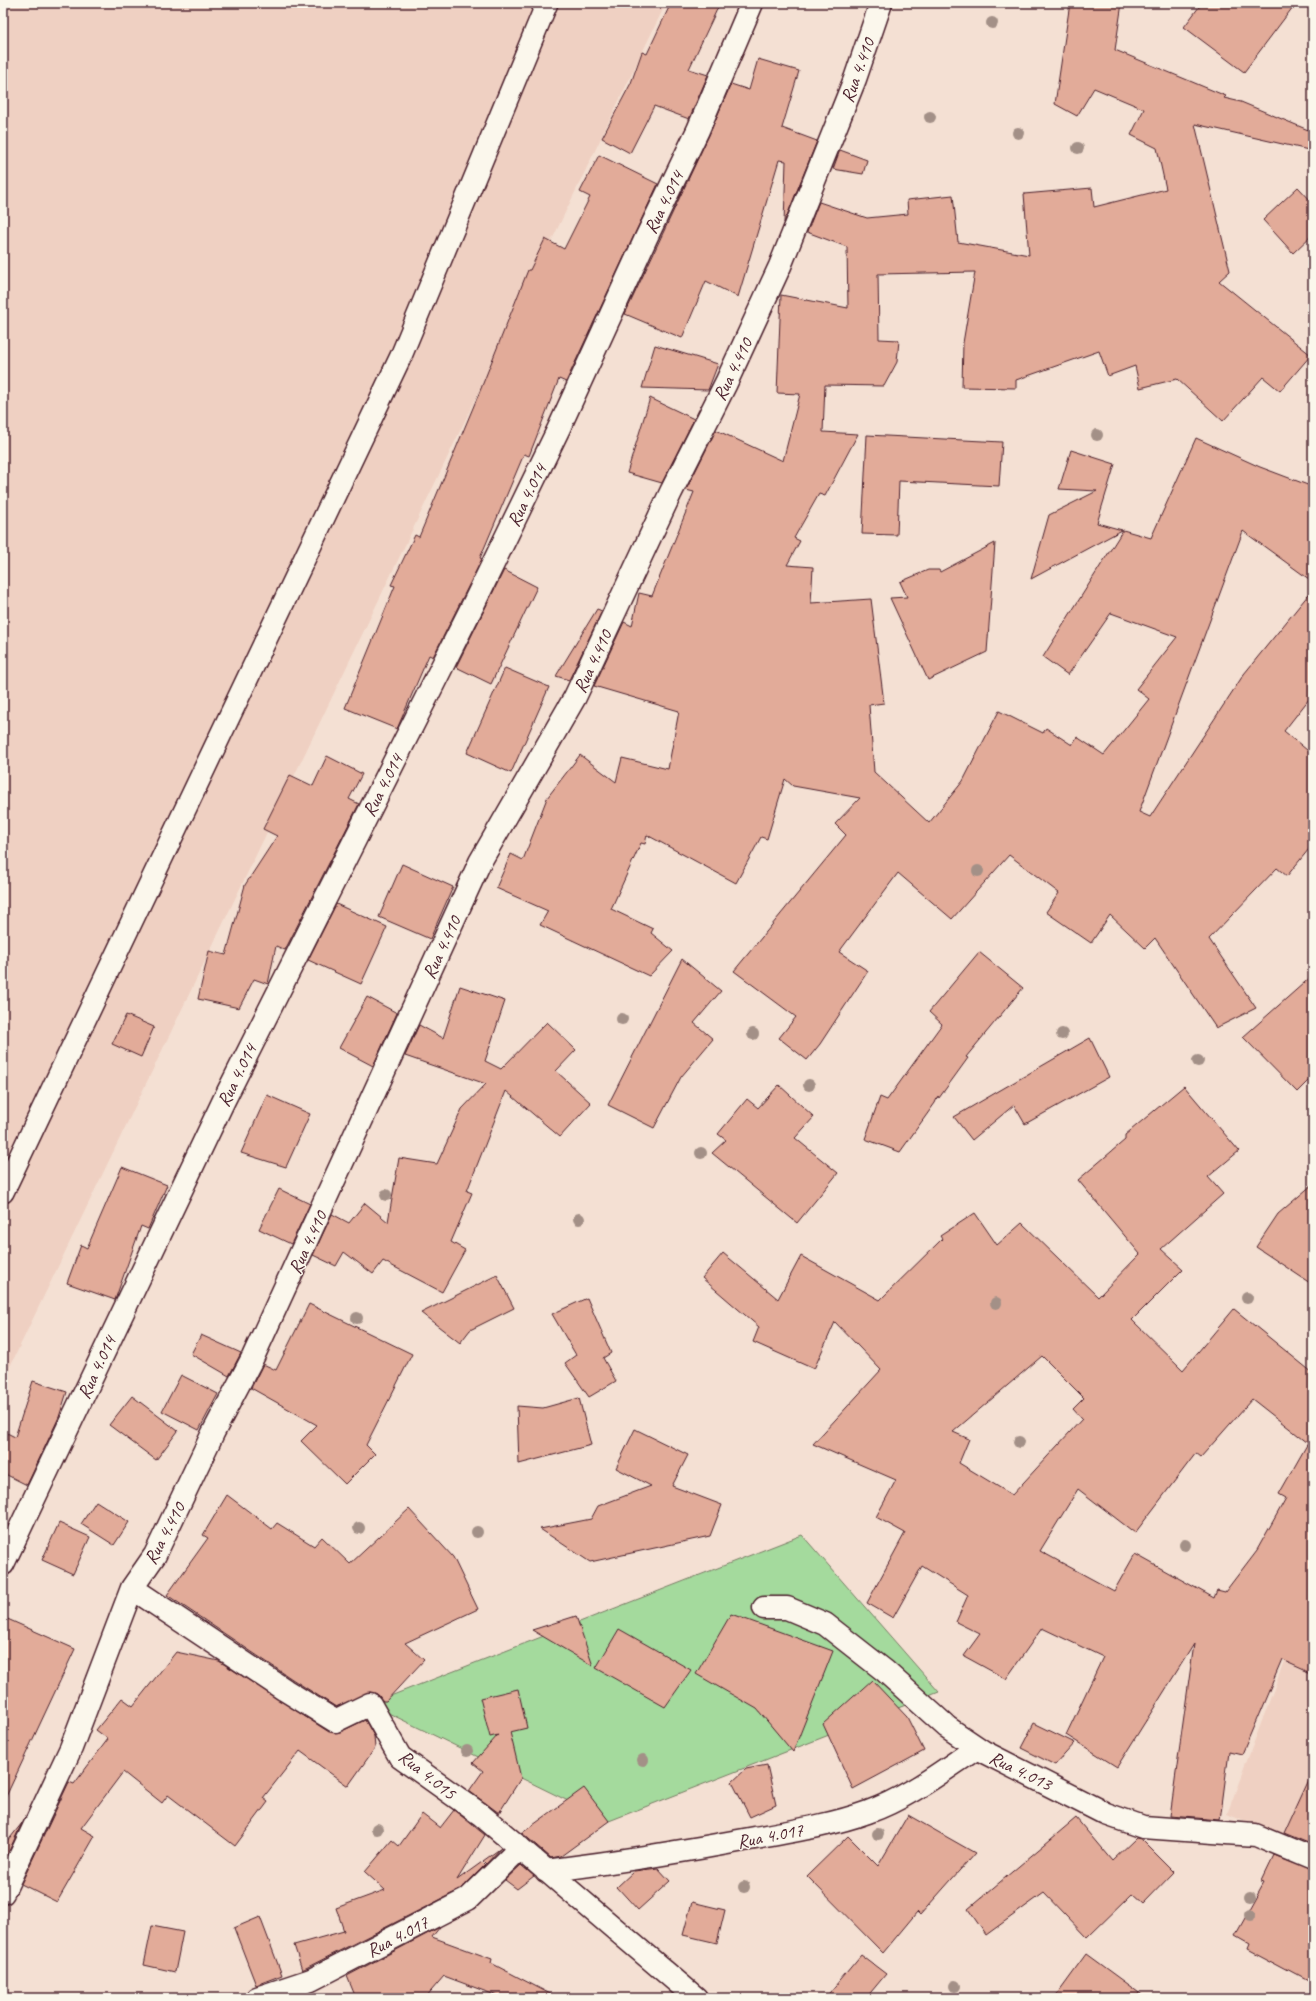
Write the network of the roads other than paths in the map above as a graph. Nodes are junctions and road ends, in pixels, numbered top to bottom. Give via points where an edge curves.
1 (547, 3) edge
2 (752, 3) edge
3 (881, 3) edge
4 (3, 1192) edge
5 (3, 1564) edge
6 (132, 1588) junction
7 (764, 1608) dead end
8 (977, 1748) junction
9 (520, 1848) junction
10 (1313, 1859) edge
11 (546, 1871) junction
12 (3, 1893) edge
13 (257, 1998) edge
14 (696, 1998) edge

1 - 4 lane via 401,356
2 - 5 street, Rua 4.014 via 698,130 559,428 474,603 224,1100
3 - 6 street, Rua 4.410 via 855,79 780,266 726,383 671,492 575,697 480,862 253,1357 212,1433 155,1556
6 - 9 street, Rua 4.015 via 336,1721 370,1704 400,1757 480,1814
6 - 12 street, Rua 4.410 via 71,1748
7 - 8 street, Rua 4.013 via 787,1608 825,1624 885,1671 947,1727
8 - 10 street, Rua 4.013 via 1106,1814 1143,1827 1254,1835
8 - 11 street, Rua 4.017 via 912,1792 855,1816 821,1825 639,1859
9 - 11 street, Rua 4.015
9 - 13 street, Rua 4.017 via 468,1899 311,1980
11 - 14 street, Rua 4.015

